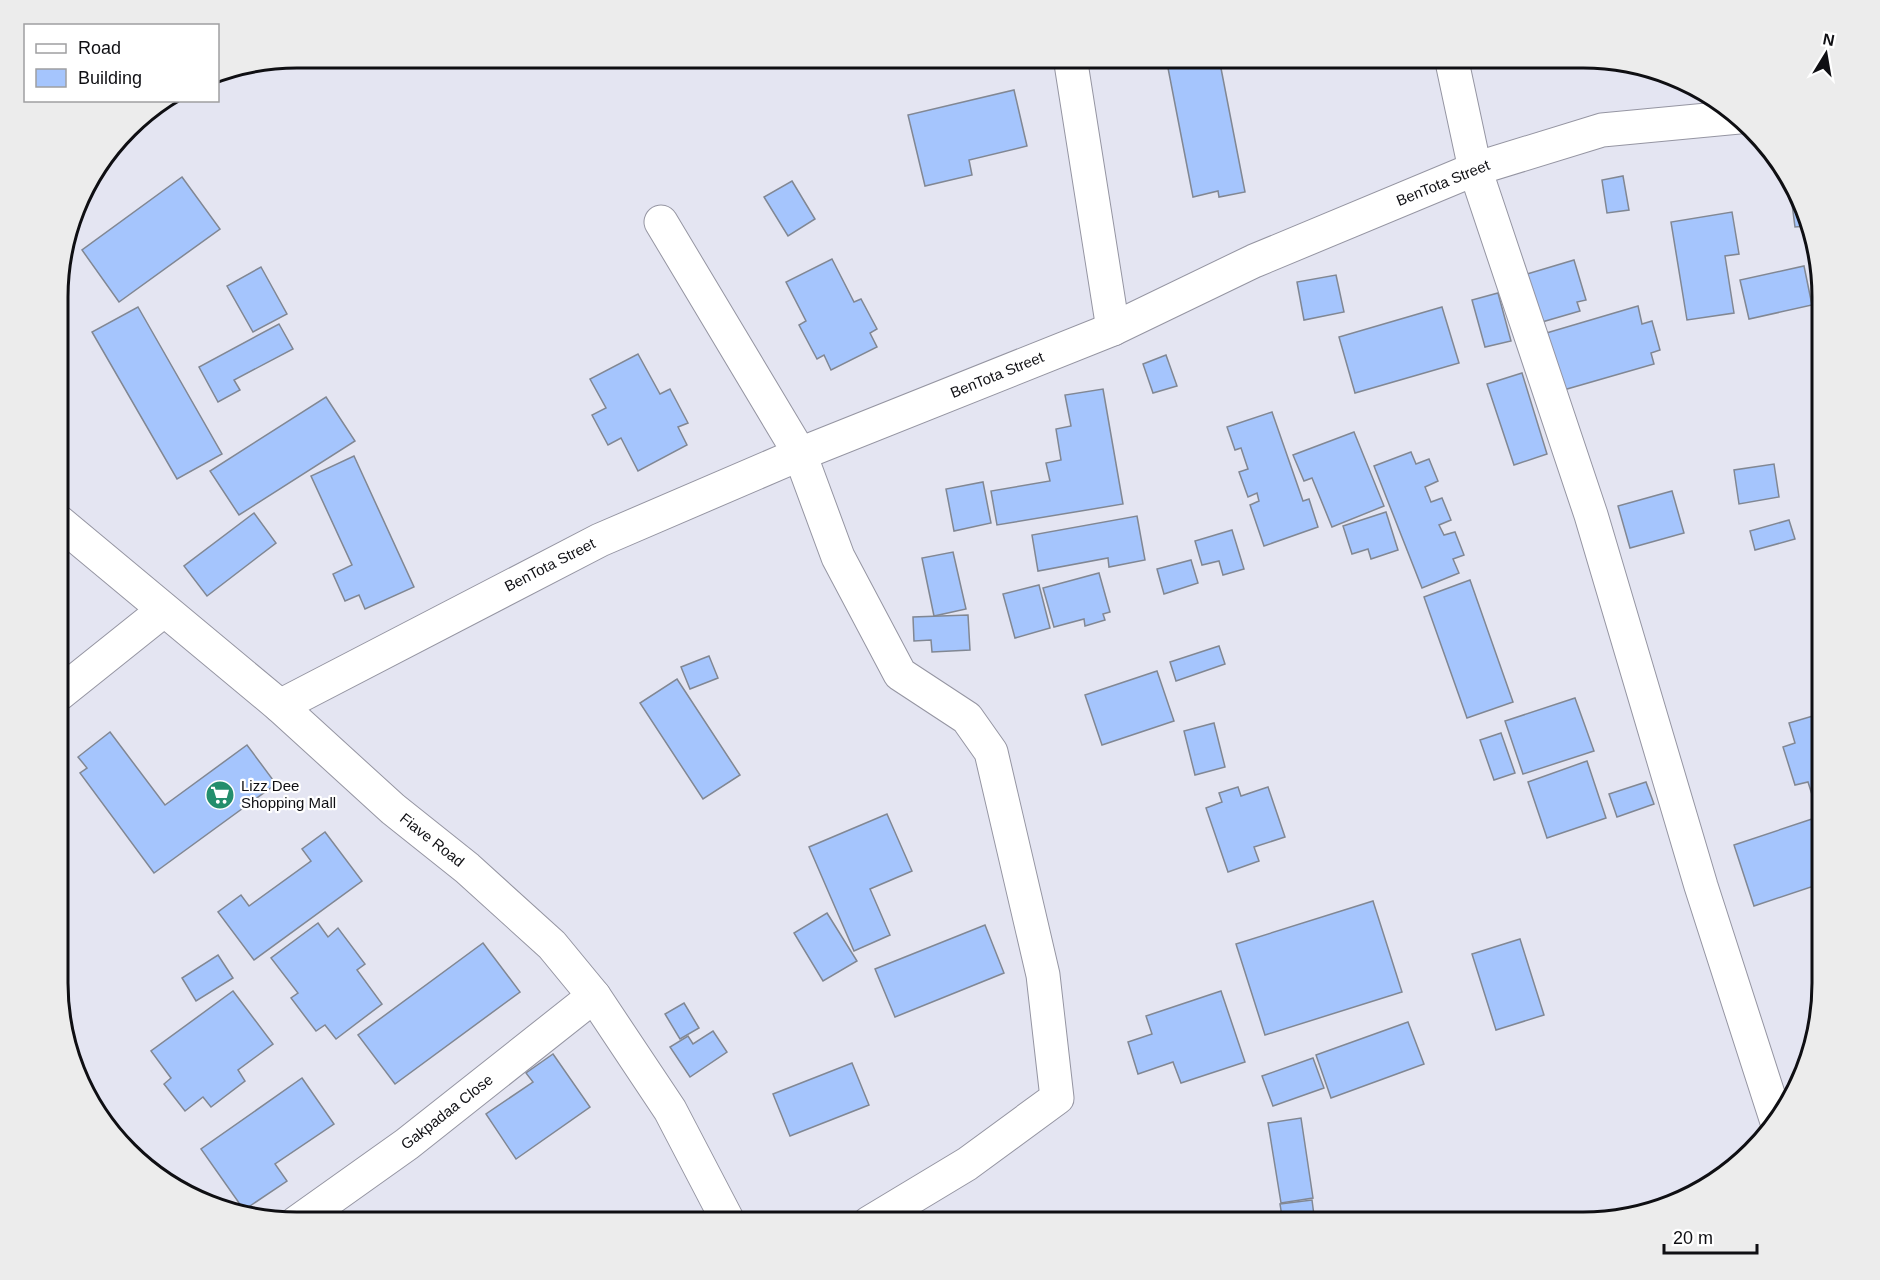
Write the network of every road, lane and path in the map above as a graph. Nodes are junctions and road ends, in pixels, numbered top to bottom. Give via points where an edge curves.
1 (1072, 68) edge
2 (1453, 68) edge
3 (1727, 118) edge
4 (1475, 169) junction
5 (661, 222) dead end
6 (1113, 329) junction
7 (800, 454) junction
8 (67, 529) edge
9 (164, 610) junction
10 (67, 688) edge
11 (280, 706) junction
12 (594, 996) junction
13 (1774, 1112) edge
14 (309, 1213) edge
15 (724, 1213) edge
16 (886, 1213) edge

1 - 6 street
2 - 4 street
3 - 4 street, BenTota Street via 1602,130
4 - 6 street, BenTota Street via 1254,261
4 - 13 street via 1592,515 1701,886
5 - 7 street
6 - 7 street, BenTota Street
7 - 11 street, BenTota Street via 600,540
7 - 16 street via 838,558 900,674 967,718 991,752 1043,975 1058,1098 967,1164
8 - 9 street, Fiave Road
9 - 10 street
9 - 11 street, Fiave Road
11 - 12 street, Fiave Road via 552,945
12 - 14 street, Gakpadaa Close via 407,1144
12 - 15 street, Fiave Road via 670,1110

